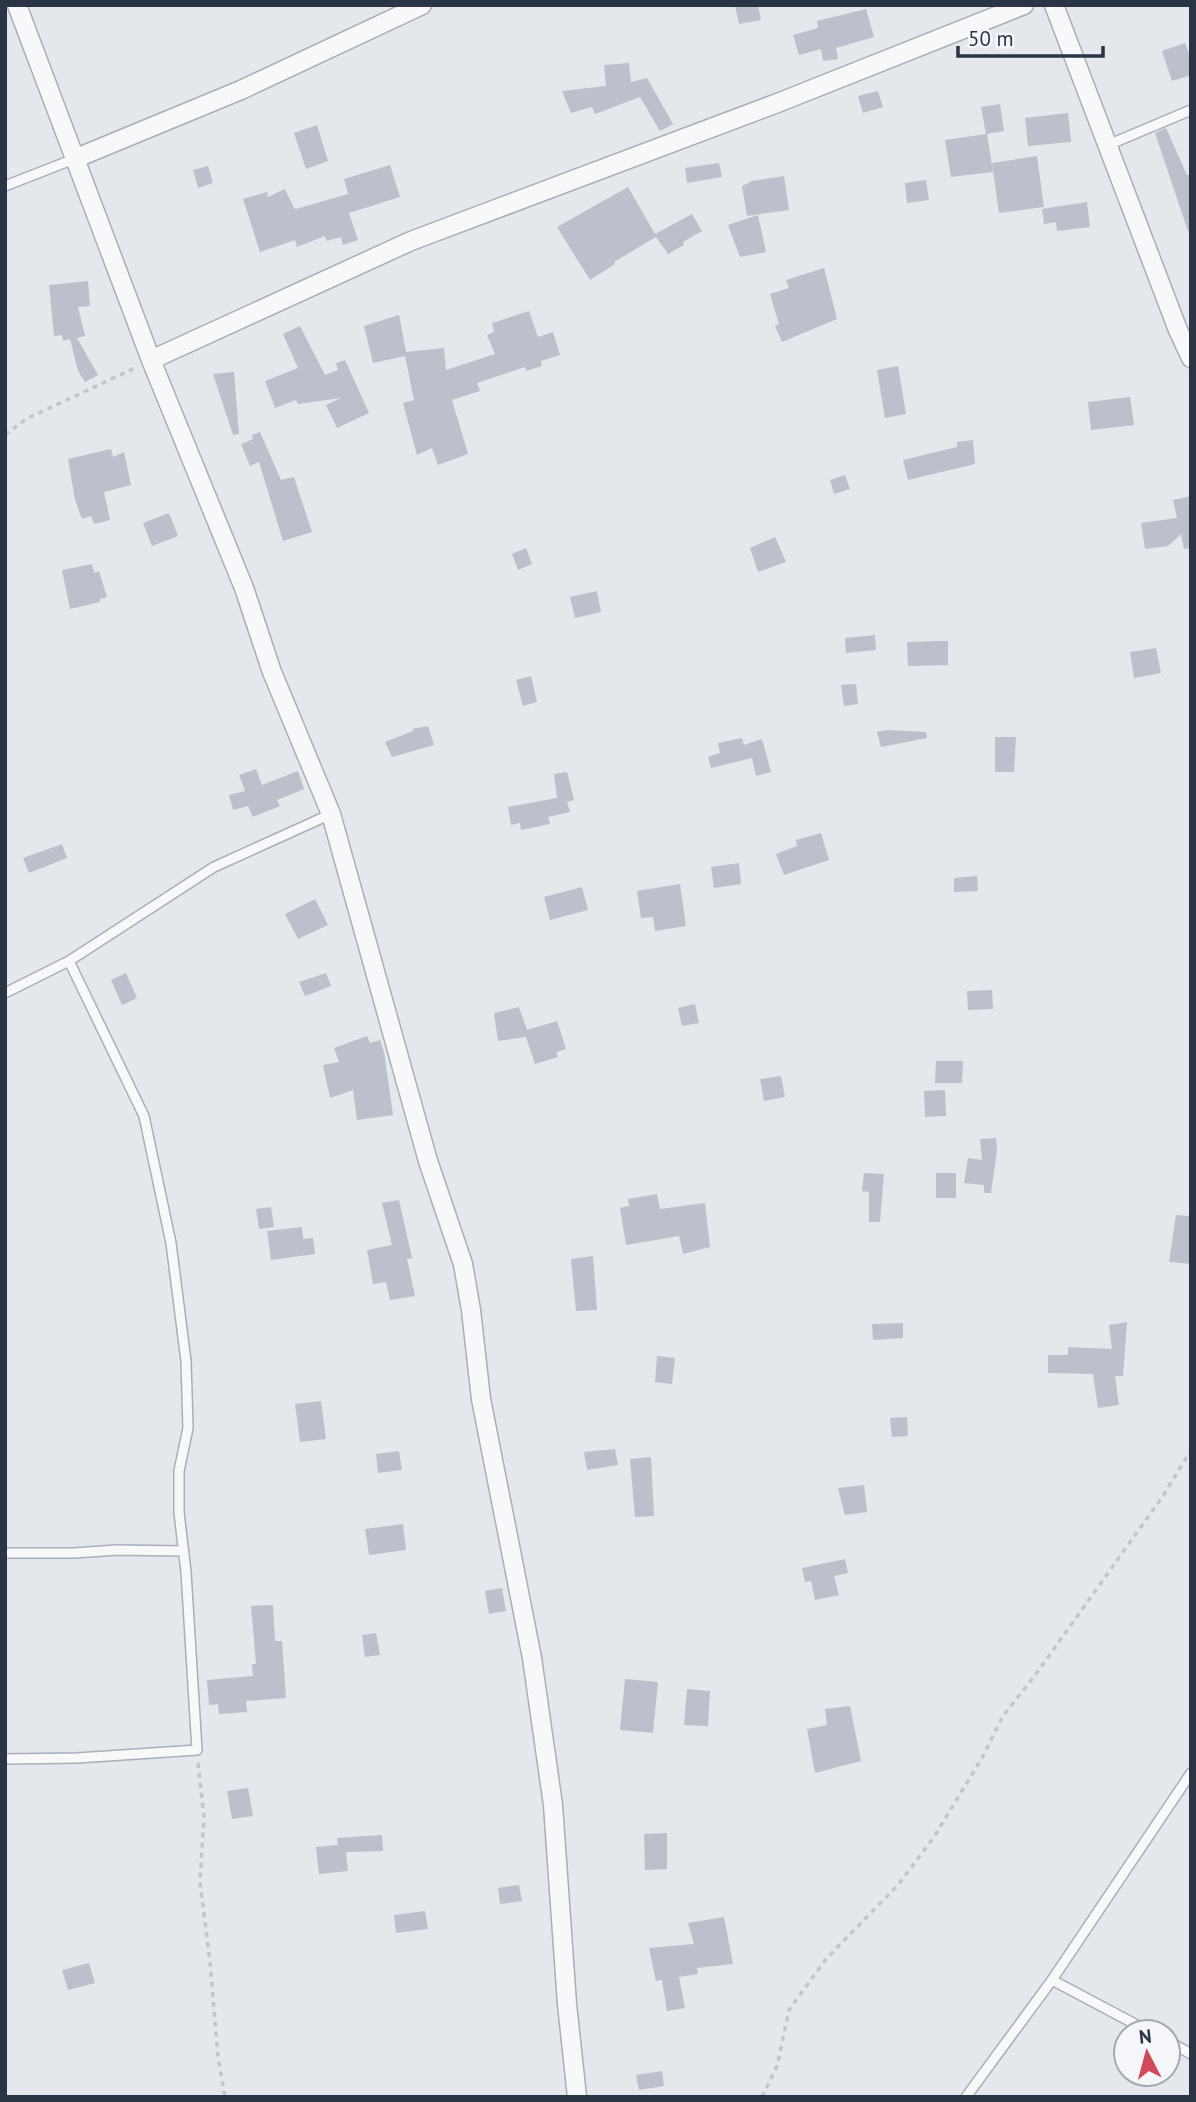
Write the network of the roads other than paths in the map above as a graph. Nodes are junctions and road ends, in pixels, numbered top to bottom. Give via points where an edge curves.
1 (17, 5) edge
2 (422, 5) edge
3 (1024, 5) edge
4 (1054, 5) edge
5 (1191, 110) edge
6 (1108, 145) junction
7 (74, 159) junction
8 (5, 186) edge
9 (1184, 328) edge
10 (1191, 358) edge
11 (151, 360) junction
12 (331, 814) junction
13 (69, 961) junction
14 (5, 992) edge
15 (183, 1551) junction
16 (5, 1553) edge
17 (5, 1759) edge
18 (1191, 1773) edge
19 (1052, 1980) junction
20 (1124, 2018) edge
21 (577, 2097) edge
22 (966, 2097) edge

1 - 7 street
2 - 7 street via 241,90
3 - 11 street via 411,241
4 - 6 street
5 - 6 lane
6 - 9 street
7 - 8 lane
7 - 11 street
9 - 10 street
11 - 12 street
12 - 13 lane via 214,867
12 - 21 street via 428,1161 463,1264 481,1399 532,1658 551,1792
13 - 14 lane
13 - 15 lane via 144,1116 171,1243 187,1375 188,1428 179,1471
15 - 16 lane
15 - 17 lane via 197,1750
18 - 19 lane
19 - 20 lane
19 - 22 lane

